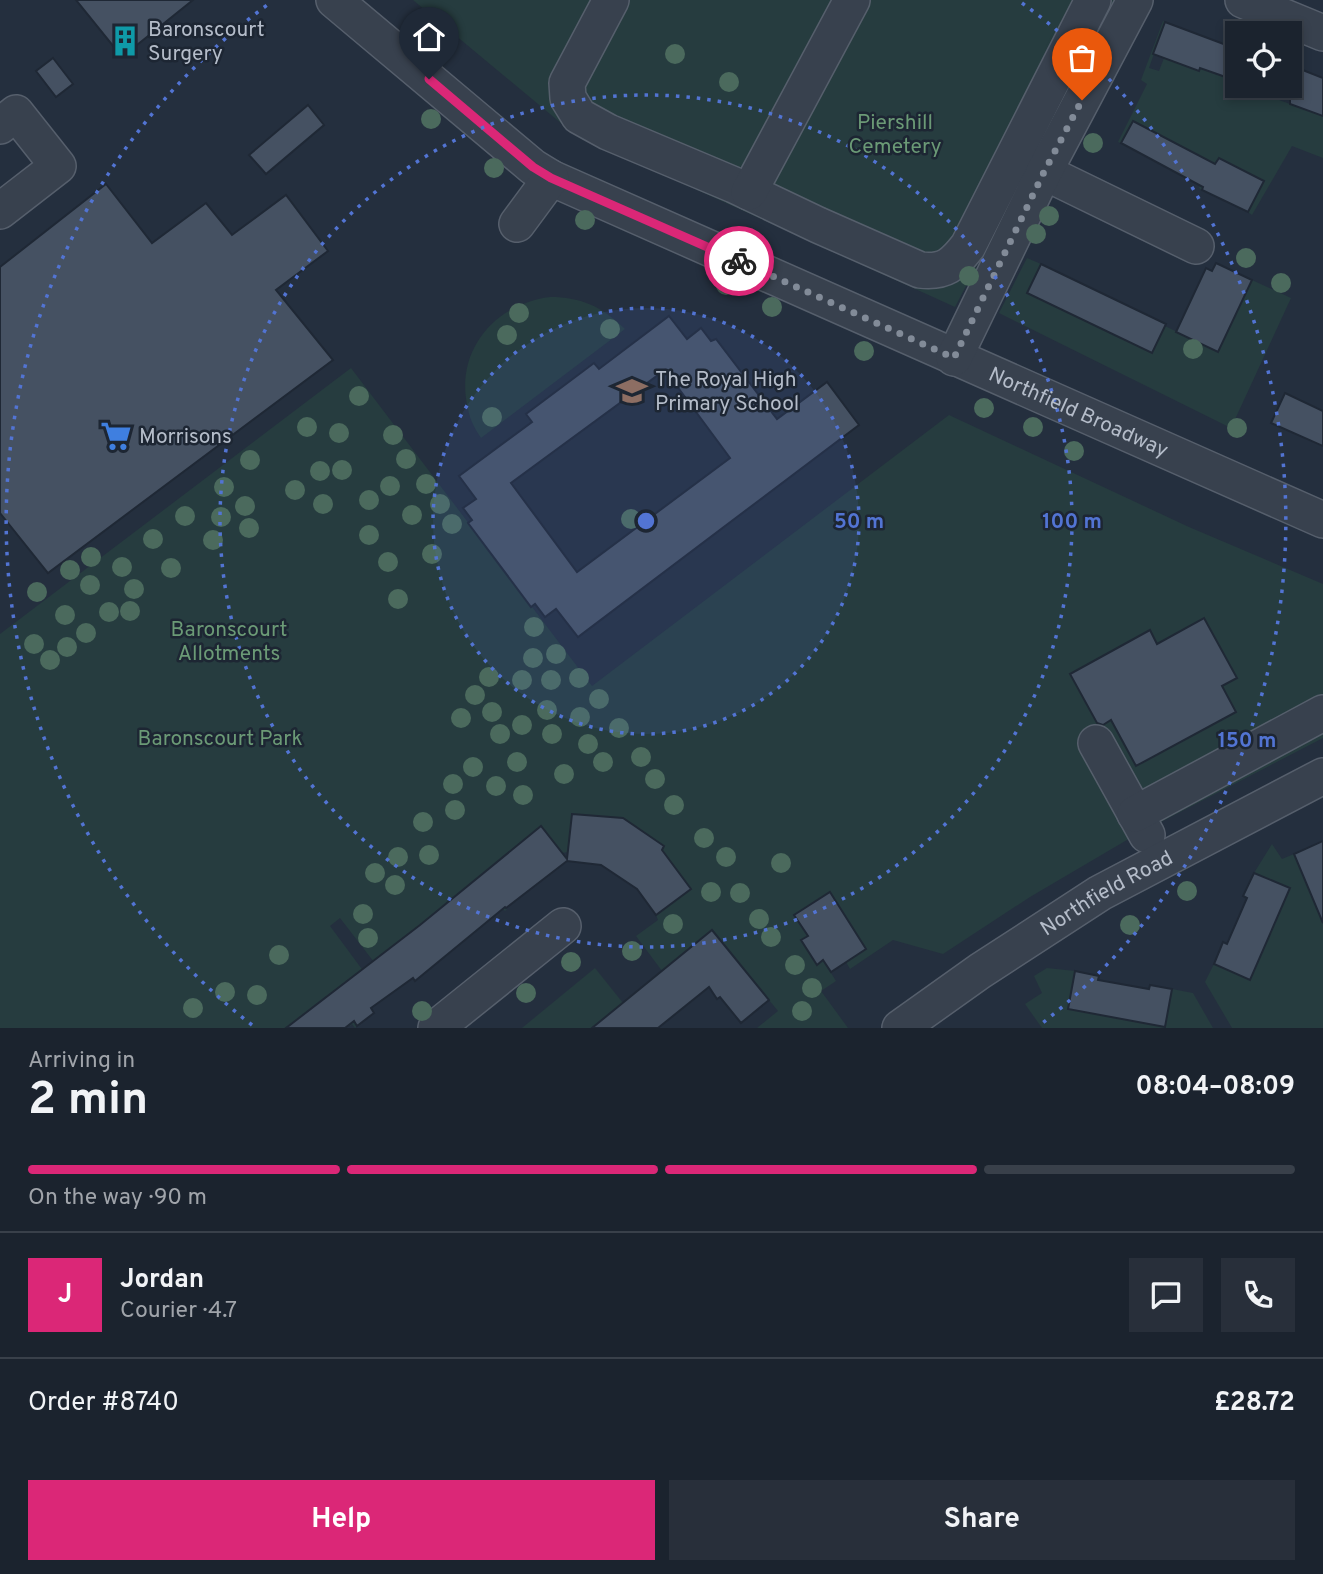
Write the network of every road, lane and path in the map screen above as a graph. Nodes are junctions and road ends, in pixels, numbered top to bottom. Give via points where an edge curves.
1 (334, 0) edge
2 (611, 0) edge
3 (852, 0) edge
4 (1093, 0) edge
5 (1135, 0) edge
6 (1243, 0) edge
7 (1321, 28) edge
8 (0, 126) edge
9 (1044, 172) junction
10 (551, 178) junction
11 (749, 192) junction
12 (0, 211) edge
13 (517, 224) dead end
14 (1196, 246) dead end
15 (954, 358) junction
16 (1323, 520) edge
17 (1323, 713) edge
18 (1096, 743) dead end
19 (1323, 776) edge
20 (1135, 814) junction
21 (1161, 860) junction
22 (563, 926) dead end
23 (436, 1028) edge
24 (900, 1028) edge

1 - 10 street, Northfield Broadway
2 - 11 street via 568,83 568,98 579,116
3 - 11 street
4 - 11 street via 968,246 949,266 920,270
5 - 9 street
6 - 7 street
8 - 12 street via 16,113 58,166
9 - 14 street
9 - 15 street
10 - 13 street
10 - 15 street, Northfield Broadway
15 - 16 street, Northfield Broadway
17 - 20 street
18 - 20 street
19 - 21 street, Northfield Road
20 - 21 street
21 - 24 street, Northfield Road via 1055,921
22 - 23 street

